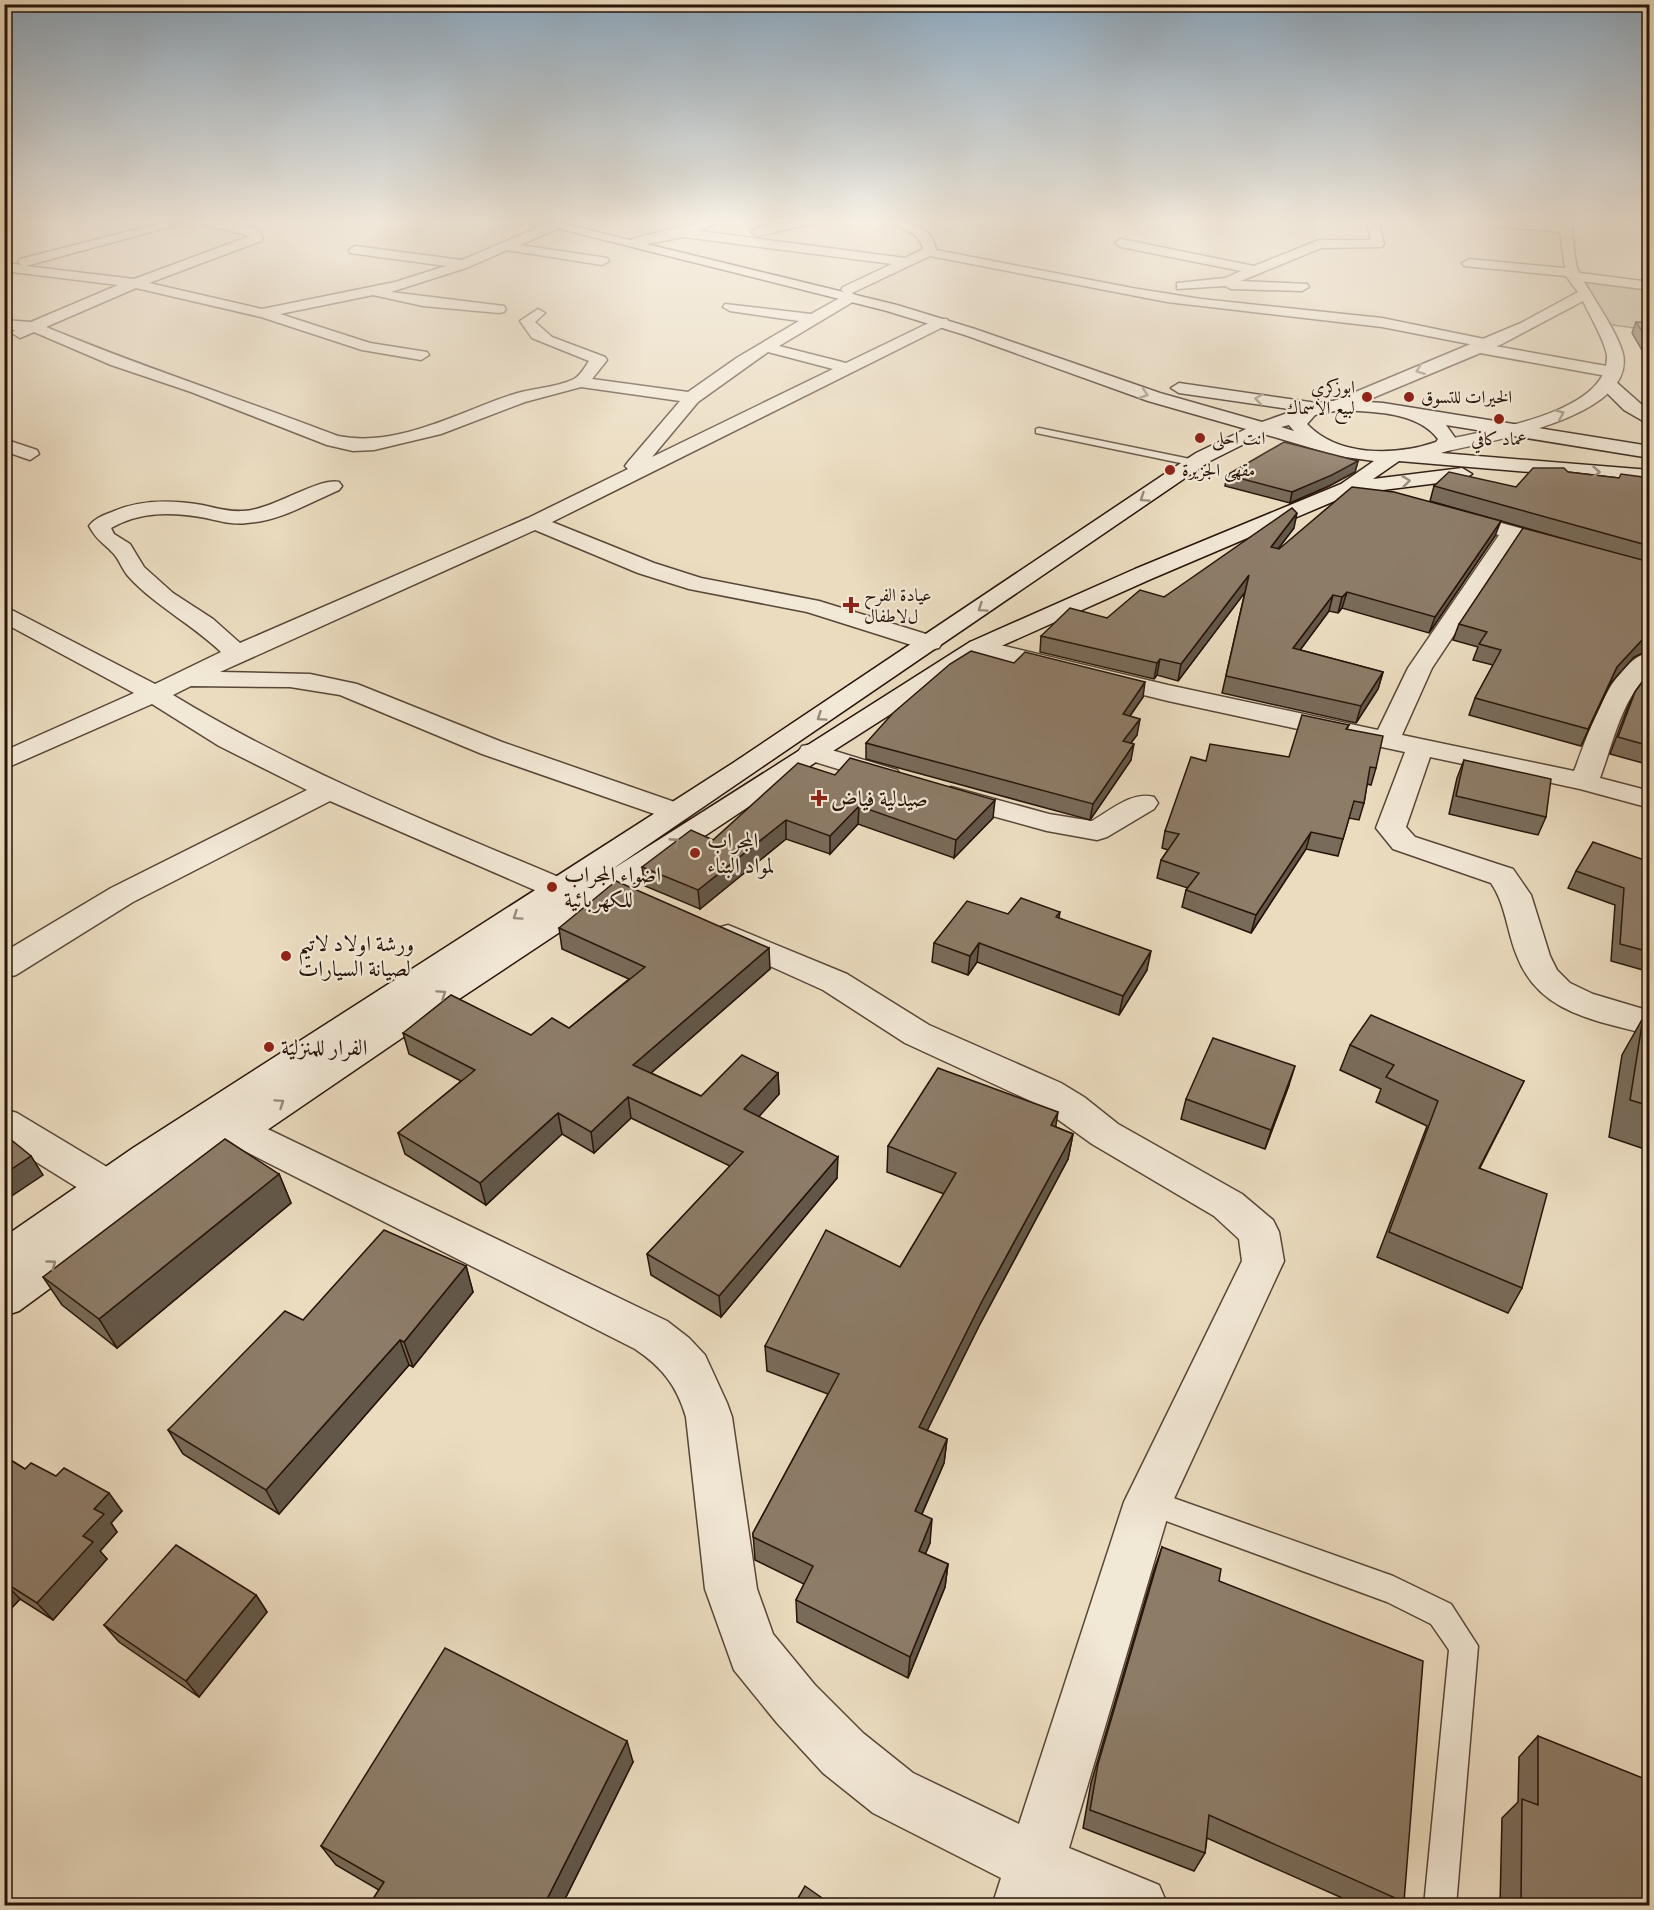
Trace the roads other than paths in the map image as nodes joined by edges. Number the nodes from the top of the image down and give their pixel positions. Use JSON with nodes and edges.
{"nodes":[{"id":1,"x":65,"y":312,"type":"edge"},
{"id":2,"x":262,"y":312,"type":"edge"},
{"id":3,"x":766,"y":312,"type":"edge"},
{"id":4,"x":824,"y":312,"type":"edge"},
{"id":5,"x":910,"y":312,"type":"edge"},
{"id":6,"x":926,"y":312,"type":"edge"},
{"id":7,"x":1290,"y":312,"type":"edge"},
{"id":8,"x":1558,"y":312,"type":"edge"},
{"id":9,"x":1595,"y":312,"type":"edge"},
{"id":10,"x":538,"y":313,"type":"dead end"},
{"id":11,"x":814,"y":319,"type":"junction"},
{"id":12,"x":942,"y":322,"type":"junction"},
{"id":13,"x":4,"y":324,"type":"edge"},
{"id":14,"x":34,"y":327,"type":"junction"},
{"id":15,"x":4,"y":339,"type":"edge"},
{"id":16,"x":1485,"y":346,"type":"junction"},
{"id":17,"x":765,"y":347,"type":"junction"},
{"id":18,"x":421,"y":355,"type":"dead end"},
{"id":19,"x":847,"y":368,"type":"junction"},
{"id":20,"x":1610,"y":378,"type":"junction"},
{"id":21,"x":581,"y":382,"type":"junction"},
{"id":22,"x":692,"y":398,"type":"junction"},
{"id":23,"x":1167,"y":402,"type":"junction"},
{"id":24,"x":1340,"y":405,"type":"junction"},
{"id":25,"x":1311,"y":411,"type":"junction"},
{"id":26,"x":1416,"y":416,"type":"junction"},
{"id":27,"x":1650,"y":420,"type":"edge"},
{"id":28,"x":1259,"y":429,"type":"junction"},
{"id":29,"x":1513,"y":429,"type":"junction"},
{"id":30,"x":1039,"y":430,"type":"dead end"},
{"id":31,"x":4,"y":444,"type":"edge"},
{"id":32,"x":1197,"y":445,"type":"junction"},
{"id":33,"x":1327,"y":446,"type":"junction"},
{"id":34,"x":1443,"y":446,"type":"junction"},
{"id":35,"x":1650,"y":452,"type":"edge"},
{"id":36,"x":30,"y":454,"type":"dead end"},
{"id":37,"x":1402,"y":456,"type":"junction"},
{"id":38,"x":1532,"y":468,"type":"junction"},
{"id":39,"x":1650,"y":476,"type":"edge"},
{"id":40,"x":625,"y":478,"type":"junction"},
{"id":41,"x":332,"y":486,"type":"dead end"},
{"id":42,"x":1341,"y":491,"type":"junction"},
{"id":43,"x":1400,"y":501,"type":"edge"},
{"id":44,"x":1431,"y":509,"type":"edge"},
{"id":45,"x":535,"y":522,"type":"junction"},
{"id":46,"x":1511,"y":533,"type":"junction"},
{"id":47,"x":1650,"y":571,"type":"edge"},
{"id":48,"x":4,"y":613,"type":"edge"},
{"id":49,"x":930,"y":643,"type":"junction"},
{"id":50,"x":980,"y":647,"type":"junction"},
{"id":51,"x":237,"y":652,"type":"junction"},
{"id":52,"x":1650,"y":659,"type":"edge"},
{"id":53,"x":187,"y":679,"type":"junction"},
{"id":54,"x":152,"y":693,"type":"junction"},
{"id":55,"x":1387,"y":739,"type":"junction"},
{"id":56,"x":1420,"y":747,"type":"junction"},
{"id":57,"x":812,"y":752,"type":"junction"},
{"id":58,"x":4,"y":760,"type":"edge"},
{"id":59,"x":1584,"y":782,"type":"junction"},
{"id":60,"x":329,"y":790,"type":"junction"},
{"id":61,"x":1650,"y":800,"type":"edge"},
{"id":62,"x":1144,"y":803,"type":"dead end"},
{"id":63,"x":676,"y":812,"type":"junction"},
{"id":64,"x":611,"y":884,"type":"junction"},
{"id":65,"x":557,"y":888,"type":"junction"},
{"id":66,"x":653,"y":902,"type":"edge"},
{"id":67,"x":694,"y":920,"type":"edge"},
{"id":68,"x":4,"y":967,"type":"edge"},
{"id":69,"x":1650,"y":1023,"type":"edge"},
{"id":70,"x":4,"y":1123,"type":"edge"},
{"id":71,"x":238,"y":1131,"type":"junction"},
{"id":72,"x":108,"y":1187,"type":"junction"},
{"id":73,"x":4,"y":1260,"type":"edge"},
{"id":74,"x":4,"y":1298,"type":"edge"},
{"id":75,"x":1148,"y":1502,"type":"junction"},
{"id":76,"x":1029,"y":1885,"type":"edge"},
{"id":77,"x":1138,"y":1905,"type":"edge"},
{"id":78,"x":1440,"y":1905,"type":"edge"}],
"edges":[{"from":1,"to":14,"type":"street"},
{"from":2,"to":18,"type":"street"},
{"from":3,"to":11,"type":"street"},
{"from":4,"to":11,"type":"street"},
{"from":5,"to":12,"type":"street"},
{"from":25,"to":6,"type":"street","one_way":true},
{"from":7,"to":16,"type":"street"},
{"from":8,"to":16,"type":"street"},
{"from":9,"to":20,"type":"street"},
{"from":10,"to":21,"type":"street"},
{"from":11,"to":17,"type":"street"},
{"from":12,"to":19,"type":"street"},
{"from":12,"to":23,"type":"street","one_way":true},
{"from":13,"to":14,"type":"street"},
{"from":14,"to":15,"type":"street"},
{"from":14,"to":21,"type":"street"},
{"from":16,"to":20,"type":"street"},
{"from":16,"to":24,"type":"street","one_way":true},
{"from":17,"to":19,"type":"street"},
{"from":17,"to":22,"type":"street"},
{"from":19,"to":40,"type":"street"},
{"from":20,"to":27,"type":"street"},
{"from":29,"to":20,"type":"street","one_way":true},
{"from":21,"to":22,"type":"street"},
{"from":22,"to":40,"type":"street"},
{"from":23,"to":28,"type":"street"},
{"from":23,"to":32,"type":"street"},
{"from":24,"to":25,"type":"street"},
{"from":24,"to":26,"type":"street"},
{"from":25,"to":28,"type":"street"},
{"from":25,"to":33,"type":"street"},
{"from":26,"to":29,"type":"street"},
{"from":26,"to":34,"type":"street"},
{"from":28,"to":32,"type":"street"},
{"from":28,"to":33,"type":"street"},
{"from":29,"to":34,"type":"street"},
{"from":29,"to":35,"type":"street"},
{"from":30,"to":32,"type":"lane"},
{"from":31,"to":36,"type":"street"},
{"from":32,"to":49,"type":"street","one_way":true},
{"from":33,"to":37,"type":"street"},
{"from":34,"to":37,"type":"street"},
{"from":37,"to":38,"type":"street"},
{"from":37,"to":42,"type":"street"},
{"from":38,"to":39,"type":"street","one_way":true},
{"from":42,"to":38,"type":"street","one_way":true},
{"from":40,"to":45,"type":"street"},
{"from":41,"to":51,"type":"street"},
{"from":42,"to":43,"type":"street"},
{"from":42,"to":50,"type":"street"},
{"from":44,"to":46,"type":"street"},
{"from":45,"to":49,"type":"street"},
{"from":45,"to":51,"type":"street"},
{"from":46,"to":47,"type":"street"},
{"from":46,"to":55,"type":"street"},
{"from":48,"to":54,"type":"street"},
{"from":49,"to":63,"type":"street","one_way":true},
{"from":50,"to":55,"type":"street"},
{"from":50,"to":57,"type":"street"},
{"from":51,"to":53,"type":"street"},
{"from":52,"to":59,"type":"street"},
{"from":53,"to":54,"type":"street"},
{"from":53,"to":63,"type":"street"},
{"from":54,"to":58,"type":"street"},
{"from":54,"to":60,"type":"street"},
{"from":55,"to":56,"type":"street"},
{"from":56,"to":59,"type":"street"},
{"from":56,"to":69,"type":"street"},
{"from":57,"to":62,"type":"street"},
{"from":64,"to":57,"type":"street","one_way":true},
{"from":59,"to":61,"type":"street"},
{"from":60,"to":65,"type":"street"},
{"from":60,"to":68,"type":"street"},
{"from":63,"to":65,"type":"street"},
{"from":64,"to":66,"type":"street"},
{"from":71,"to":64,"type":"street","one_way":true},
{"from":65,"to":72,"type":"street","one_way":true},
{"from":67,"to":75,"type":"street"},
{"from":70,"to":72,"type":"street"},
{"from":74,"to":71,"type":"street","one_way":true},
{"from":71,"to":76,"type":"street"},
{"from":72,"to":73,"type":"street"},
{"from":75,"to":76,"type":"street"},
{"from":75,"to":78,"type":"lane"},
{"from":76,"to":77,"type":"street"}]}
